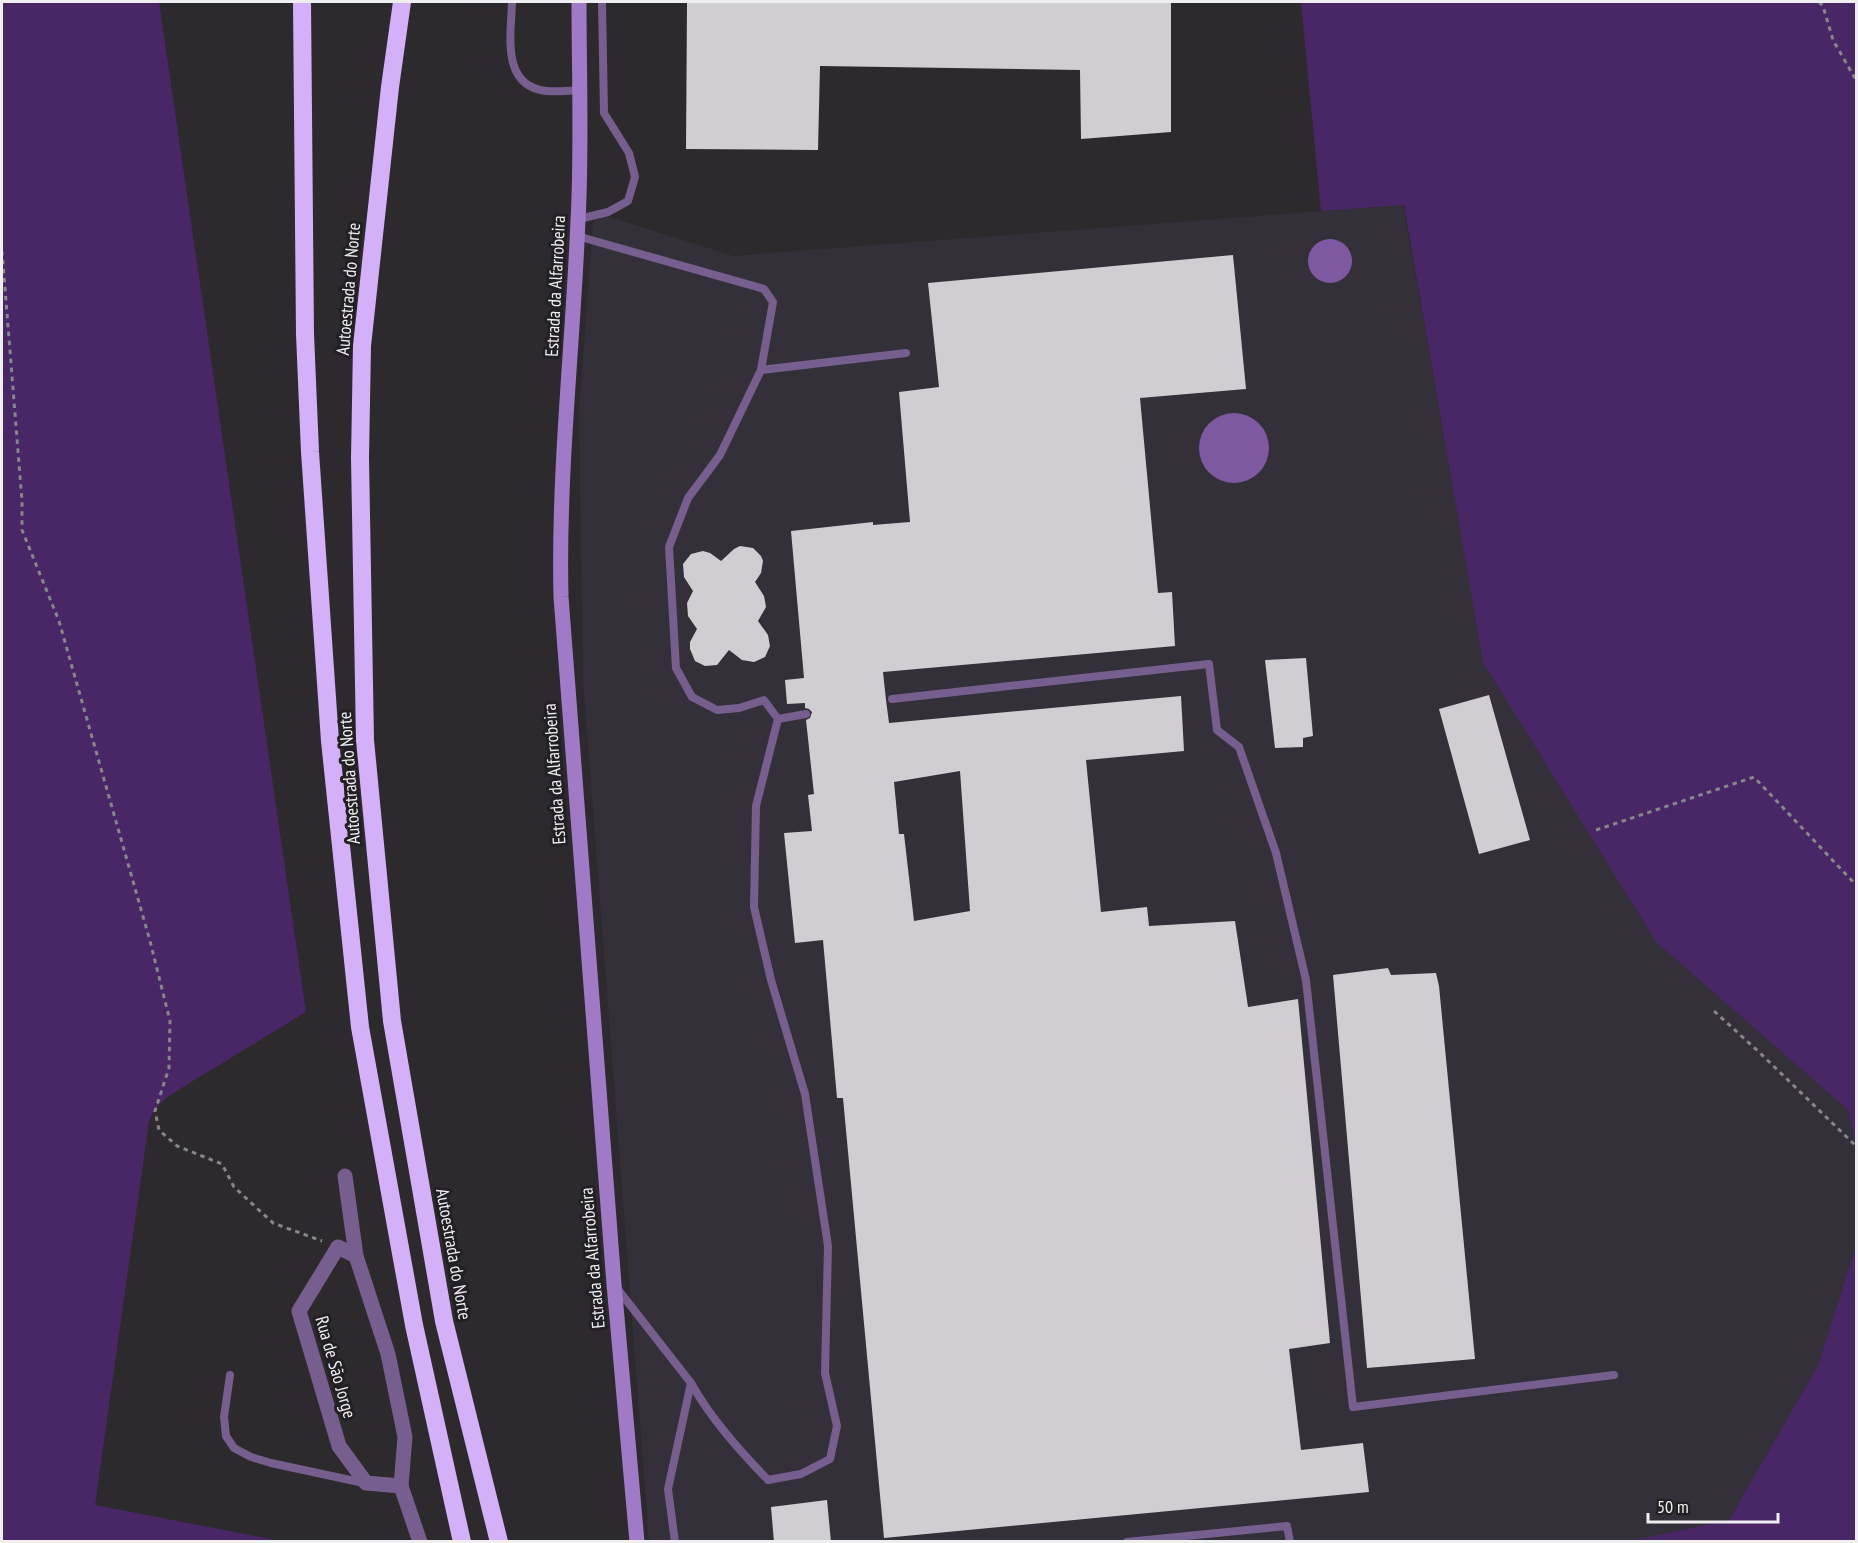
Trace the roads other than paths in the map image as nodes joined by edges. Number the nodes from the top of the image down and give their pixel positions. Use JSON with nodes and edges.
{"nodes":[{"id":1,"x":302,"y":2,"type":"edge"},
{"id":2,"x":402,"y":2,"type":"edge"},
{"id":3,"x":512,"y":2,"type":"edge"},
{"id":4,"x":579,"y":2,"type":"edge"},
{"id":5,"x":602,"y":2,"type":"edge"},
{"id":6,"x":580,"y":90,"type":"junction"},
{"id":7,"x":579,"y":219,"type":"junction"},
{"id":8,"x":577,"y":236,"type":"junction"},
{"id":9,"x":906,"y":353,"type":"dead end"},
{"id":10,"x":761,"y":370,"type":"junction"},
{"id":11,"x":892,"y":699,"type":"dead end"},
{"id":12,"x":806,"y":714,"type":"dead end"},
{"id":13,"x":778,"y":719,"type":"junction"},
{"id":14,"x":345,"y":1176,"type":"dead end"},
{"id":15,"x":356,"y":1256,"type":"junction"},
{"id":16,"x":614,"y":1284,"type":"junction"},
{"id":17,"x":230,"y":1375,"type":"dead end"},
{"id":18,"x":1614,"y":1375,"type":"dead end"},
{"id":19,"x":691,"y":1383,"type":"junction"},
{"id":20,"x":366,"y":1484,"type":"junction"},
{"id":21,"x":401,"y":1486,"type":"junction"},
{"id":22,"x":420,"y":1542,"type":"edge"},
{"id":23,"x":462,"y":1542,"type":"edge"},
{"id":24,"x":500,"y":1542,"type":"edge"},
{"id":25,"x":637,"y":1542,"type":"edge"},
{"id":26,"x":675,"y":1542,"type":"edge"},
{"id":27,"x":1127,"y":1542,"type":"edge"},
{"id":28,"x":1290,"y":1542,"type":"edge"}],
"edges":[{"from":1,"to":23,"type":"highway","name":"Autoestrada do Norte"},
{"from":2,"to":24,"type":"highway","name":"Autoestrada do Norte"},
{"from":3,"to":6,"type":"lane"},
{"from":4,"to":6,"type":"main road","name":"Estrada da Alfarrobeira"},
{"from":5,"to":7,"type":"lane"},
{"from":6,"to":7,"type":"main road","name":"Estrada da Alfarrobeira"},
{"from":7,"to":8,"type":"main road","name":"Estrada da Alfarrobeira"},
{"from":8,"to":10,"type":"lane"},
{"from":8,"to":16,"type":"main road","name":"Estrada da Alfarrobeira"},
{"from":9,"to":10,"type":"lane"},
{"from":10,"to":13,"type":"lane"},
{"from":11,"to":18,"type":"lane"},
{"from":12,"to":13,"type":"lane"},
{"from":13,"to":19,"type":"lane"},
{"from":14,"to":15,"type":"street"},
{"from":15,"to":20,"type":"street","name":"Rua de São Jorge"},
{"from":15,"to":21,"type":"street"},
{"from":16,"to":19,"type":"lane"},
{"from":16,"to":25,"type":"main road","name":"Estrada da Alfarrobeira"},
{"from":17,"to":20,"type":"lane"},
{"from":19,"to":26,"type":"lane"},
{"from":20,"to":21,"type":"street"},
{"from":21,"to":22,"type":"street"},
{"from":27,"to":28,"type":"lane"}]}
